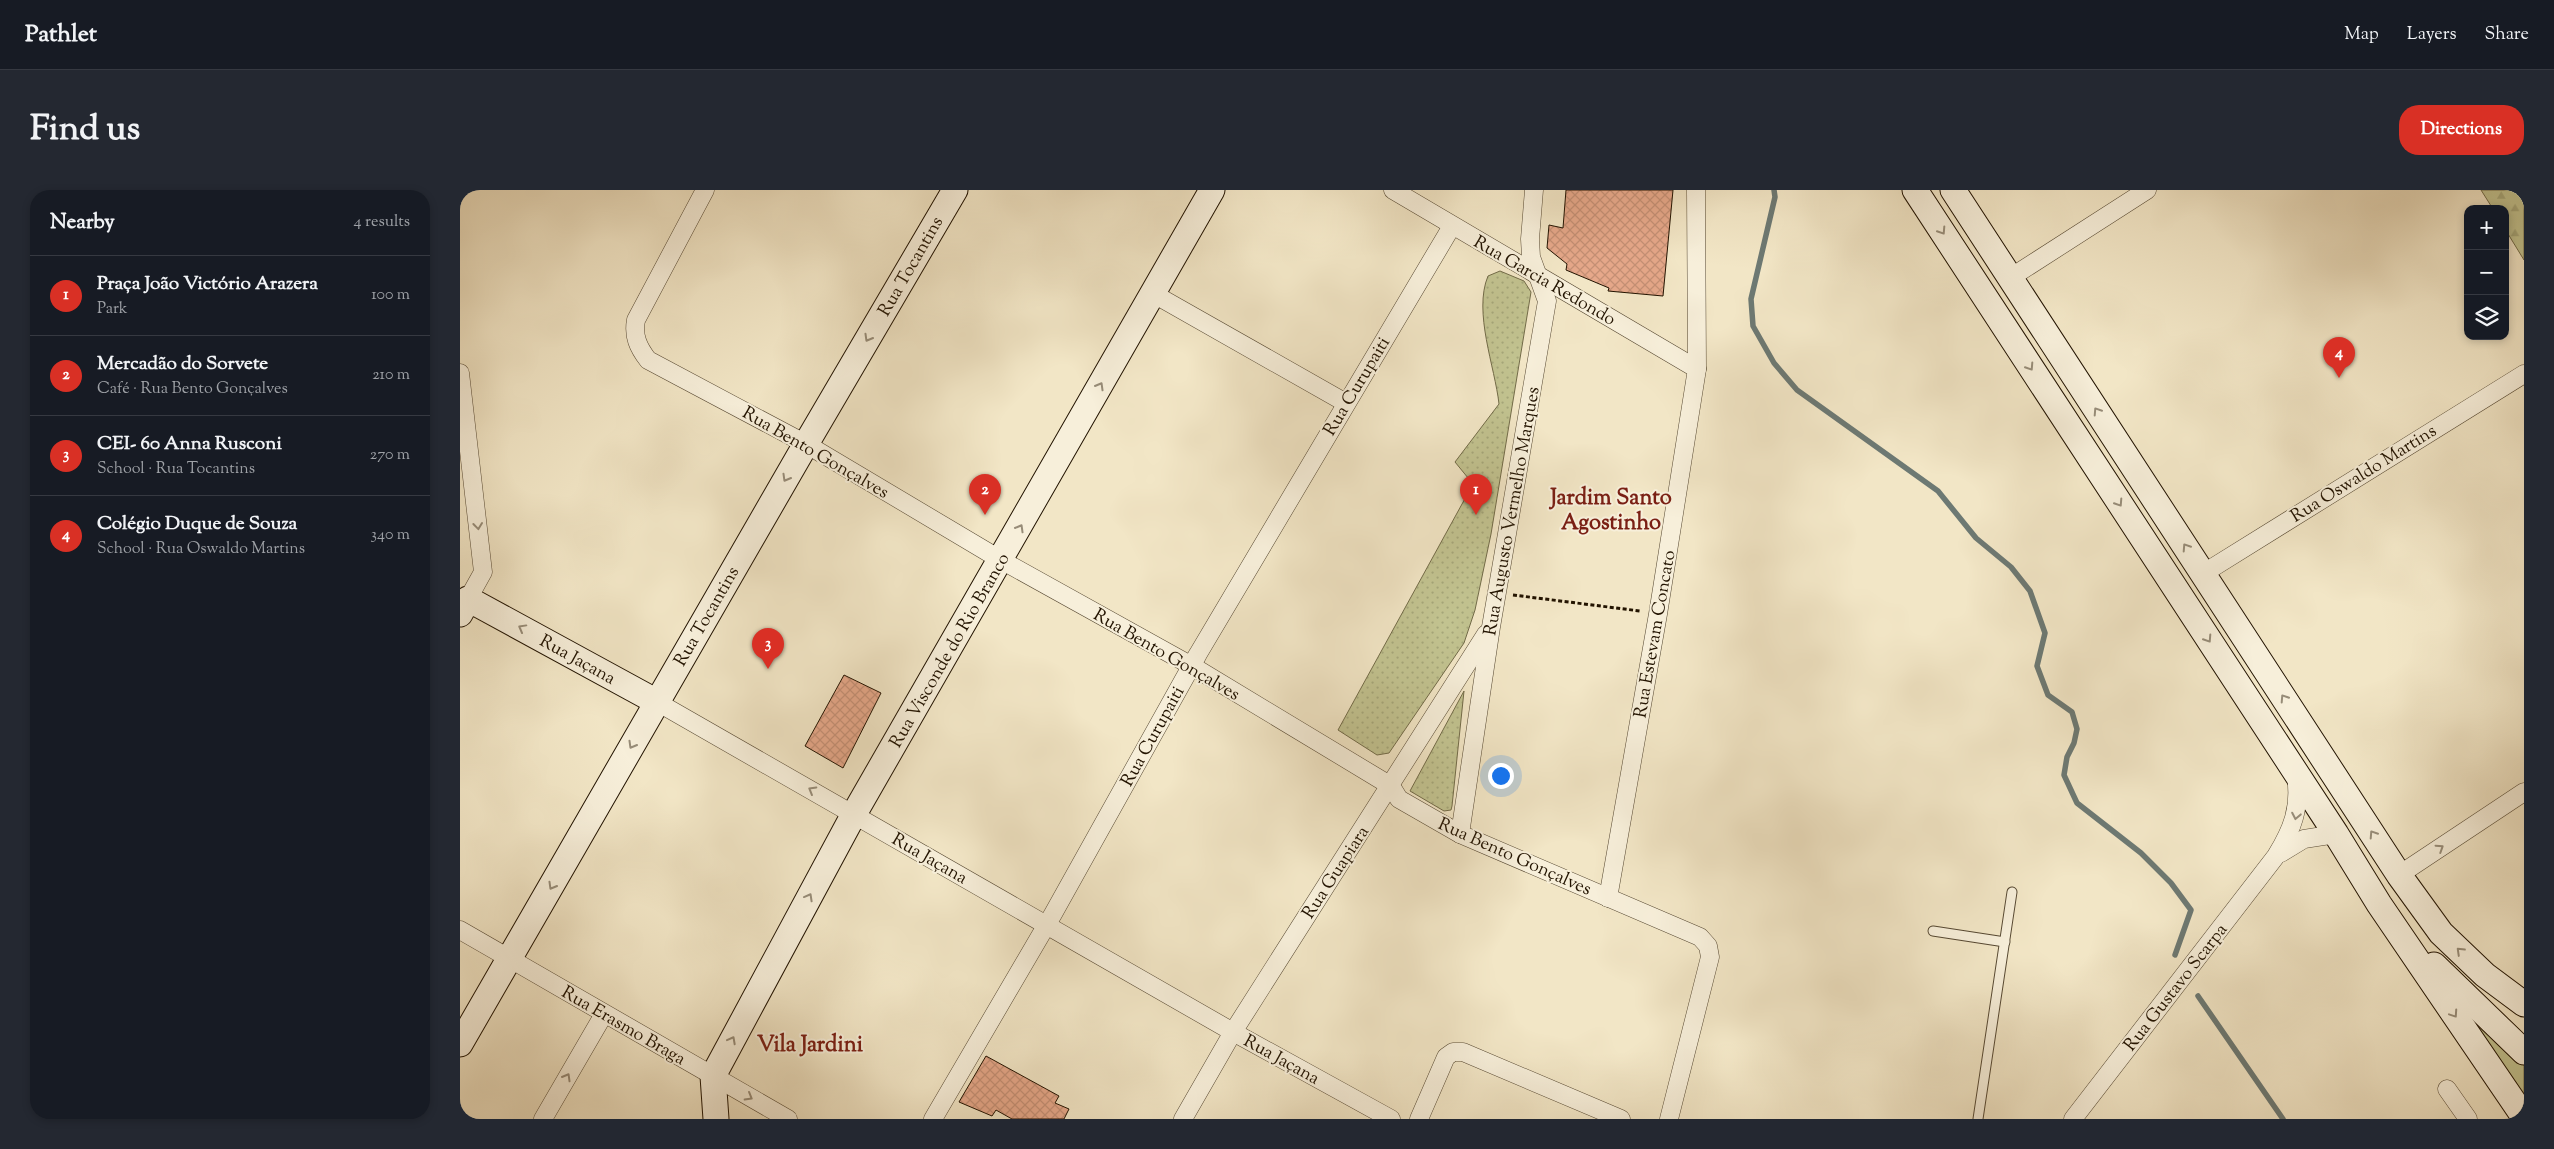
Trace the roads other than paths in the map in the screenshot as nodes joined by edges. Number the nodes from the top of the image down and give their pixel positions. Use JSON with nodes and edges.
{"nodes":[{"id":1,"x":705,"y":190,"type":"edge"},
{"id":2,"x":955,"y":190,"type":"edge"},
{"id":3,"x":1212,"y":190,"type":"edge"},
{"id":4,"x":1393,"y":190,"type":"edge"},
{"id":5,"x":1534,"y":190,"type":"edge"},
{"id":6,"x":1696,"y":190,"type":"edge"},
{"id":7,"x":1916,"y":190,"type":"edge"},
{"id":8,"x":1952,"y":190,"type":"edge"},
{"id":9,"x":2147,"y":190,"type":"edge"},
{"id":10,"x":1452,"y":226,"type":"junction"},
{"id":11,"x":1539,"y":276,"type":"junction"},
{"id":12,"x":2010,"y":278,"type":"junction"},
{"id":13,"x":1152,"y":293,"type":"junction"},
{"id":14,"x":1697,"y":368,"type":"junction"},
{"id":15,"x":460,"y":373,"type":"edge"},
{"id":16,"x":2524,"y":374,"type":"edge"},
{"id":17,"x":1346,"y":403,"type":"junction"},
{"id":18,"x":806,"y":444,"type":"junction"},
{"id":19,"x":1001,"y":560,"type":"junction"},
{"id":20,"x":2204,"y":574,"type":"junction"},
{"id":21,"x":464,"y":606,"type":"edge"},
{"id":22,"x":1491,"y":627,"type":"junction"},
{"id":23,"x":1192,"y":666,"type":"junction"},
{"id":24,"x":657,"y":702,"type":"junction"},
{"id":25,"x":2295,"y":771,"type":"junction"},
{"id":26,"x":1391,"y":786,"type":"junction"},
{"id":27,"x":2524,"y":792,"type":"edge"},
{"id":28,"x":854,"y":814,"type":"junction"},
{"id":29,"x":1460,"y":834,"type":"junction"},
{"id":30,"x":2336,"y":834,"type":"junction"},
{"id":31,"x":2276,"y":856,"type":"junction"},
{"id":32,"x":2350,"y":856,"type":"junction"},
{"id":33,"x":2399,"y":875,"type":"junction"},
{"id":34,"x":2012,"y":892,"type":"dead end"},
{"id":35,"x":1608,"y":898,"type":"junction"},
{"id":36,"x":1047,"y":924,"type":"junction"},
{"id":37,"x":460,"y":930,"type":"edge"},
{"id":38,"x":1933,"y":931,"type":"dead end"},
{"id":39,"x":2005,"y":942,"type":"junction"},
{"id":40,"x":510,"y":959,"type":"junction"},
{"id":41,"x":2524,"y":1004,"type":"edge"},
{"id":42,"x":604,"y":1014,"type":"junction"},
{"id":43,"x":1233,"y":1032,"type":"junction"},
{"id":44,"x":460,"y":1044,"type":"edge"},
{"id":45,"x":2524,"y":1052,"type":"edge"},
{"id":46,"x":713,"y":1076,"type":"junction"},
{"id":47,"x":2447,"y":1089,"type":"dead end"},
{"id":48,"x":2524,"y":1117,"type":"edge"},
{"id":49,"x":543,"y":1119,"type":"edge"},
{"id":50,"x":716,"y":1119,"type":"edge"},
{"id":51,"x":788,"y":1119,"type":"edge"},
{"id":52,"x":933,"y":1119,"type":"edge"},
{"id":53,"x":1183,"y":1119,"type":"edge"},
{"id":54,"x":1391,"y":1119,"type":"edge"},
{"id":55,"x":1419,"y":1119,"type":"edge"},
{"id":56,"x":1621,"y":1119,"type":"edge"},
{"id":57,"x":1668,"y":1119,"type":"edge"},
{"id":58,"x":1978,"y":1119,"type":"edge"},
{"id":59,"x":2073,"y":1119,"type":"edge"},
{"id":60,"x":2468,"y":1119,"type":"edge"}],
"edges":[{"from":1,"to":18,"type":"street","name":"Rua Bento Gonçalves"},
{"from":2,"to":18,"type":"main road","name":"Rua Tocantins","one_way":true},
{"from":3,"to":13,"type":"main road","name":"Rua Visconde do Rio Branco"},
{"from":4,"to":10,"type":"street","name":"Rua Garcia Redondo"},
{"from":5,"to":11,"type":"street","name":"Rua Augusto Vermelho Marques"},
{"from":6,"to":14,"type":"street","name":"Rua Estevam Concato"},
{"from":7,"to":25,"type":"main road","one_way":true},
{"from":8,"to":12,"type":"main road"},
{"from":9,"to":12,"type":"street"},
{"from":10,"to":11,"type":"street","name":"Rua Garcia Redondo"},
{"from":10,"to":17,"type":"street","name":"Rua Curupaiti"},
{"from":11,"to":14,"type":"street","name":"Rua Garcia Redondo"},
{"from":11,"to":22,"type":"street","name":"Rua Augusto Vermelho Marques"},
{"from":20,"to":12,"type":"main road","one_way":true},
{"from":13,"to":17,"type":"street"},
{"from":19,"to":13,"type":"main road","name":"Rua Visconde do Rio Branco","one_way":true},
{"from":14,"to":35,"type":"street","name":"Rua Estevam Concato"},
{"from":15,"to":21,"type":"street","one_way":true},
{"from":16,"to":20,"type":"street","name":"Rua Oswaldo Martins"},
{"from":17,"to":23,"type":"street","name":"Rua Curupaiti"},
{"from":18,"to":19,"type":"street","name":"Rua Bento Gonçalves"},
{"from":18,"to":24,"type":"main road","name":"Rua Tocantins","one_way":true},
{"from":19,"to":23,"type":"street","name":"Rua Bento Gonçalves"},
{"from":19,"to":28,"type":"main road","name":"Rua Visconde do Rio Branco"},
{"from":33,"to":20,"type":"main road","one_way":true},
{"from":24,"to":21,"type":"main road","name":"Rua Jaçana","one_way":true},
{"from":22,"to":26,"type":"street","name":"Rua Guapiara"},
{"from":22,"to":29,"type":"street","name":"Rua Augusto Vermelho Marques"},
{"from":23,"to":26,"type":"street","name":"Rua Bento Gonçalves"},
{"from":23,"to":36,"type":"street","name":"Rua Curupaiti"},
{"from":28,"to":24,"type":"street","name":"Rua Jaçana","one_way":true},
{"from":24,"to":40,"type":"main road","name":"Rua Tocantins","one_way":true},
{"from":25,"to":30,"type":"main road"},
{"from":25,"to":31,"type":"street","name":"Rua Gustavo Scarpa","one_way":true},
{"from":26,"to":29,"type":"street","name":"Rua Bento Gonçalves"},
{"from":26,"to":43,"type":"street","name":"Rua Guapiara"},
{"from":33,"to":27,"type":"street","one_way":true},
{"from":28,"to":36,"type":"street","name":"Rua Jaçana"},
{"from":46,"to":28,"type":"main road","name":"Rua Visconde do Rio Branco","one_way":true},
{"from":29,"to":35,"type":"street","name":"Rua Bento Gonçalves"},
{"from":30,"to":31,"type":"street","name":"Rua Gustavo Scarpa"},
{"from":30,"to":32,"type":"main road"},
{"from":31,"to":59,"type":"street","name":"Rua Gustavo Scarpa"},
{"from":32,"to":45,"type":"main road"},
{"from":32,"to":48,"type":"main road","one_way":true},
{"from":41,"to":33,"type":"main road","one_way":true},
{"from":34,"to":39,"type":"lane"},
{"from":35,"to":57,"type":"street","name":"Rua Bento Gonçalves"},
{"from":36,"to":43,"type":"street","name":"Rua Jaçana"},
{"from":36,"to":52,"type":"street","name":"Rua Curupaiti"},
{"from":37,"to":40,"type":"street","name":"Rua Erasmo Braga"},
{"from":38,"to":39,"type":"lane"},
{"from":39,"to":58,"type":"lane"},
{"from":40,"to":42,"type":"street","name":"Rua Erasmo Braga"},
{"from":40,"to":44,"type":"main road","name":"Rua Tocantins"},
{"from":42,"to":46,"type":"street","name":"Rua Erasmo Braga"},
{"from":49,"to":42,"type":"street","one_way":true},
{"from":43,"to":53,"type":"street","name":"Rua Guapiara"},
{"from":43,"to":54,"type":"street","name":"Rua Jaçana"},
{"from":46,"to":50,"type":"main road"},
{"from":46,"to":51,"type":"street","name":"Rua Erasmo Braga","one_way":true},
{"from":47,"to":60,"type":"street"},
{"from":55,"to":56,"type":"street"}]}
